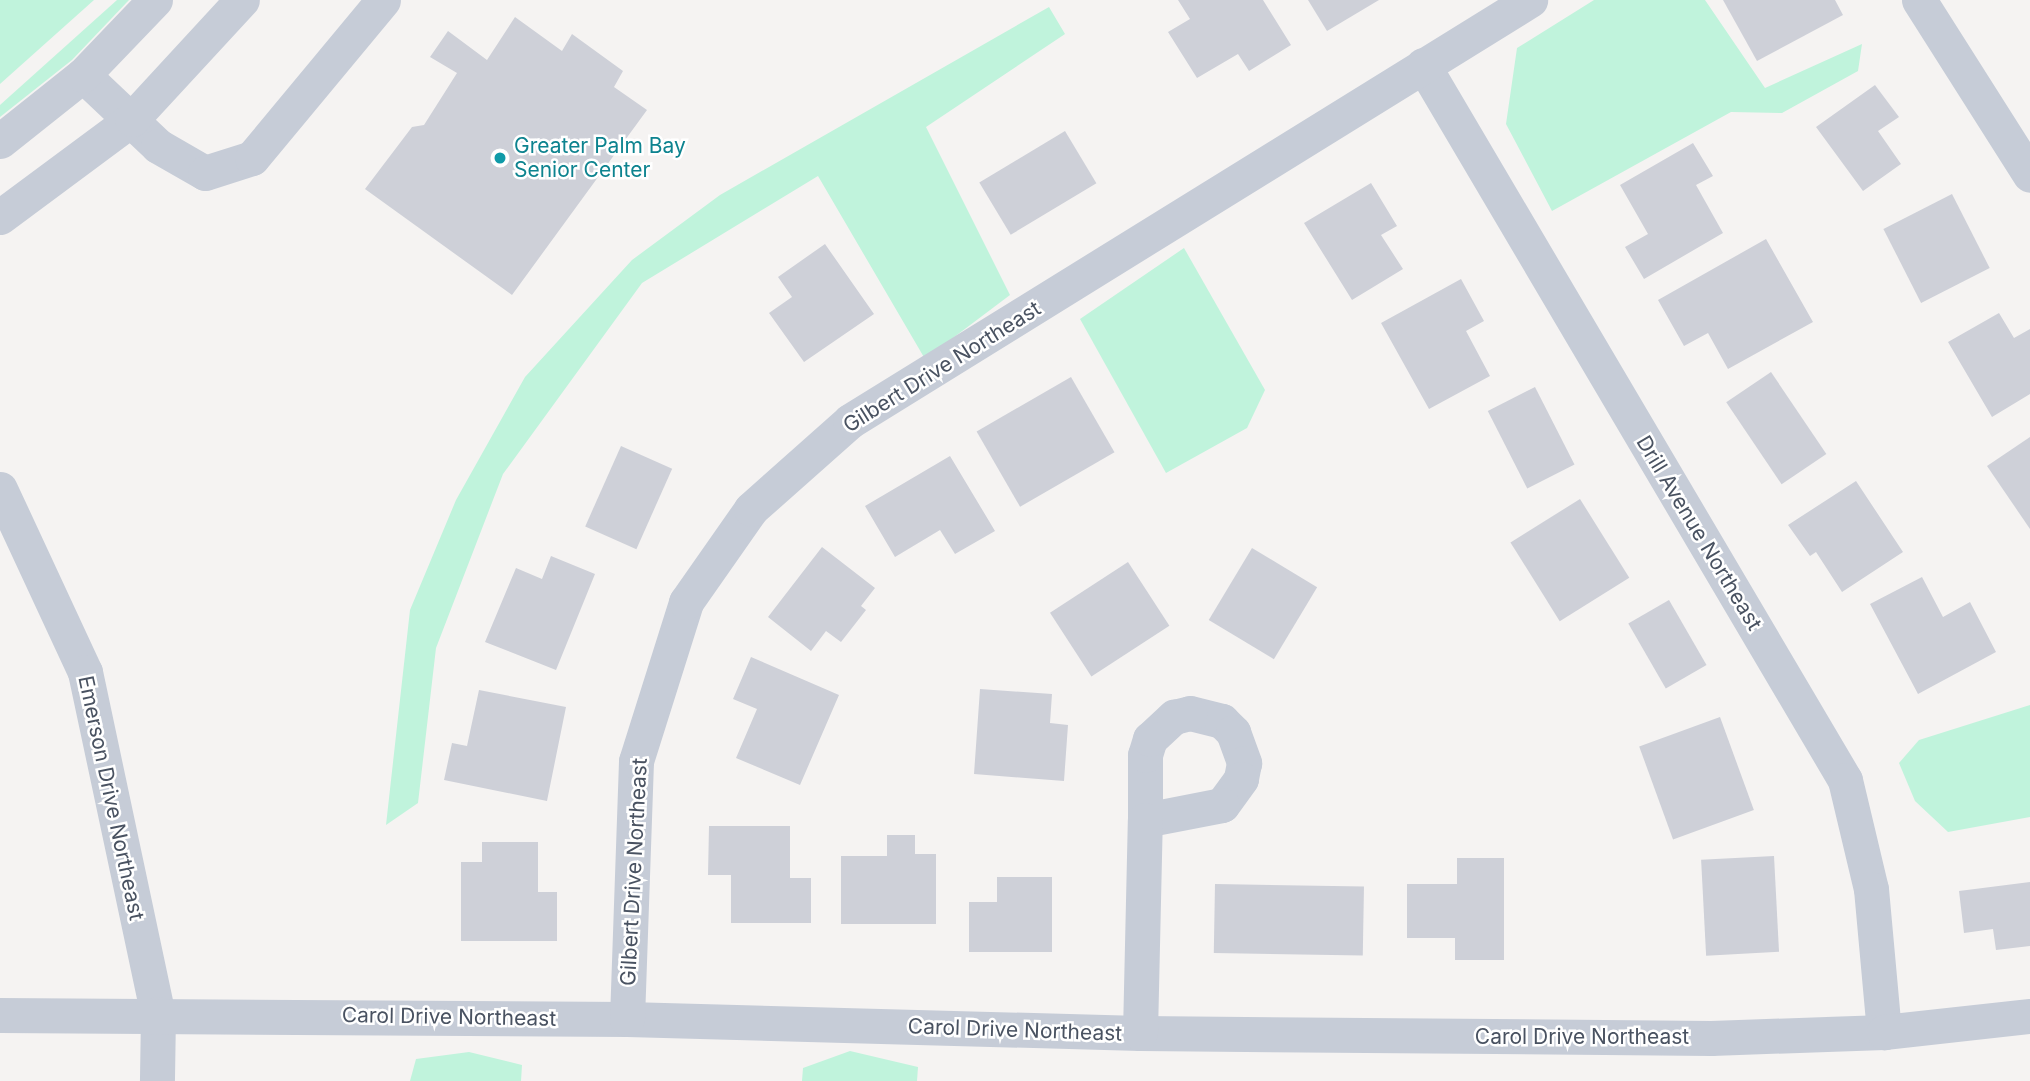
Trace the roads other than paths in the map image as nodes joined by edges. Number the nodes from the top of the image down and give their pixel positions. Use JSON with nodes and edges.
{"nodes":[{"id":1,"x":155,"y":0,"type":"edge"},
{"id":2,"x":242,"y":0,"type":"edge"},
{"id":3,"x":383,"y":0,"type":"edge"},
{"id":4,"x":1530,"y":0,"type":"edge"},
{"id":5,"x":1919,"y":0,"type":"edge"},
{"id":6,"x":1423,"y":65,"type":"junction"},
{"id":7,"x":83,"y":75,"type":"junction"},
{"id":8,"x":132,"y":119,"type":"junction"},
{"id":9,"x":0,"y":141,"type":"edge"},
{"id":10,"x":2030,"y":175,"type":"edge"},
{"id":11,"x":0,"y":217,"type":"edge"},
{"id":12,"x":0,"y":489,"type":"edge"},
{"id":13,"x":1145,"y":820,"type":"dead end"},
{"id":14,"x":158,"y":1014,"type":"junction"},
{"id":15,"x":0,"y":1015,"type":"edge"},
{"id":16,"x":2030,"y":1016,"type":"edge"},
{"id":17,"x":626,"y":1019,"type":"junction"},
{"id":18,"x":1884,"y":1032,"type":"junction"},
{"id":19,"x":1140,"y":1033,"type":"junction"},
{"id":20,"x":157,"y":1081,"type":"edge"}],
"edges":[{"from":1,"to":7,"type":"street"},
{"from":2,"to":8,"type":"street"},
{"from":3,"to":8,"type":"street"},
{"from":4,"to":6,"type":"street","name":"Gilbert Drive Northeast"},
{"from":5,"to":10,"type":"street"},
{"from":6,"to":17,"type":"street","name":"Gilbert Drive Northeast"},
{"from":6,"to":18,"type":"street","name":"Drill Avenue Northeast"},
{"from":7,"to":8,"type":"street"},
{"from":7,"to":9,"type":"street"},
{"from":8,"to":11,"type":"street"},
{"from":12,"to":14,"type":"street","name":"Emerson Drive Northeast"},
{"from":13,"to":19,"type":"street"},
{"from":14,"to":15,"type":"street","name":"Carol Drive Northeast"},
{"from":14,"to":17,"type":"street","name":"Carol Drive Northeast"},
{"from":14,"to":20,"type":"street","name":"Emerson Drive Northeast"},
{"from":16,"to":18,"type":"street","name":"Carol Drive Northeast"},
{"from":17,"to":19,"type":"street","name":"Carol Drive Northeast"},
{"from":18,"to":19,"type":"street","name":"Carol Drive Northeast"}]}
